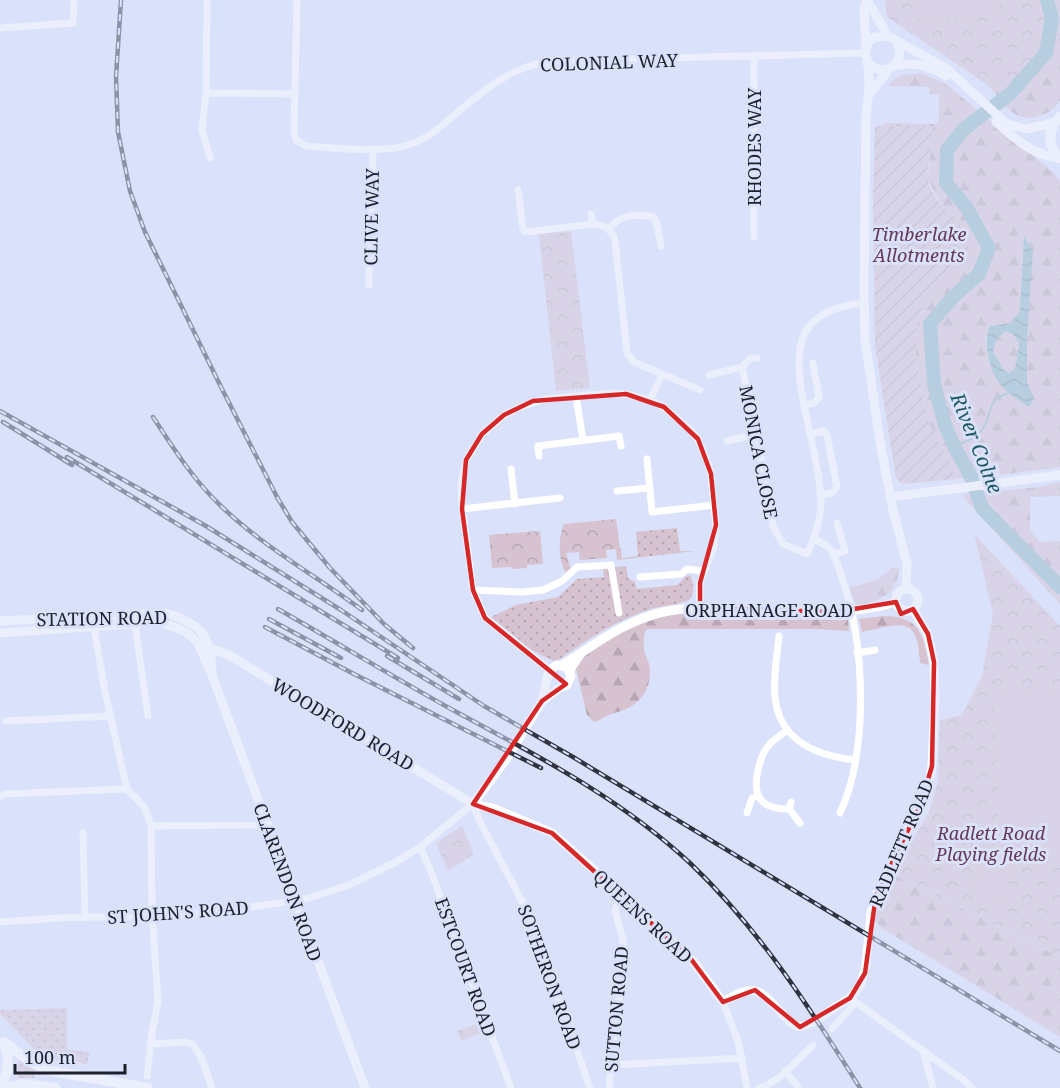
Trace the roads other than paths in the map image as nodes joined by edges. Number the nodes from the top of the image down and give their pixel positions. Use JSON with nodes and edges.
{"nodes":[{"id":1,"x":74,"y":0,"type":"edge"},
{"id":2,"x":207,"y":0,"type":"edge"},
{"id":3,"x":297,"y":0,"type":"edge"},
{"id":4,"x":867,"y":0,"type":"edge"},
{"id":5,"x":0,"y":28,"type":"edge"},
{"id":6,"x":891,"y":38,"type":"junction"},
{"id":7,"x":866,"y":54,"type":"junction"},
{"id":8,"x":754,"y":57,"type":"junction"},
{"id":9,"x":892,"y":67,"type":"junction"},
{"id":10,"x":206,"y":93,"type":"junction"},
{"id":11,"x":295,"y":94,"type":"junction"},
{"id":12,"x":972,"y":94,"type":"junction"},
{"id":13,"x":869,"y":95,"type":"junction"},
{"id":14,"x":1058,"y":119,"type":"edge"},
{"id":15,"x":1000,"y":122,"type":"junction"},
{"id":16,"x":373,"y":149,"type":"junction"},
{"id":17,"x":210,"y":158,"type":"dead end"},
{"id":18,"x":1060,"y":158,"type":"edge"},
{"id":19,"x":519,"y":190,"type":"dead end"},
{"id":20,"x":591,"y":214,"type":"dead end"},
{"id":21,"x":593,"y":224,"type":"junction"},
{"id":22,"x":609,"y":229,"type":"junction"},
{"id":23,"x":754,"y":237,"type":"dead end"},
{"id":24,"x":661,"y":246,"type":"dead end"},
{"id":25,"x":369,"y":285,"type":"dead end"},
{"id":26,"x":864,"y":303,"type":"junction"},
{"id":27,"x":757,"y":358,"type":"dead end"},
{"id":28,"x":813,"y":363,"type":"dead end"},
{"id":29,"x":742,"y":367,"type":"junction"},
{"id":30,"x":662,"y":374,"type":"junction"},
{"id":31,"x":709,"y":375,"type":"dead end"},
{"id":32,"x":700,"y":390,"type":"dead end"},
{"id":33,"x":576,"y":396,"type":"junction"},
{"id":34,"x":650,"y":400,"type":"junction"},
{"id":35,"x":804,"y":405,"type":"junction"},
{"id":36,"x":757,"y":434,"type":"junction"},
{"id":37,"x":810,"y":434,"type":"junction"},
{"id":38,"x":583,"y":440,"type":"junction"},
{"id":39,"x":727,"y":441,"type":"dead end"},
{"id":40,"x":621,"y":446,"type":"dead end"},
{"id":41,"x":539,"y":456,"type":"dead end"},
{"id":42,"x":458,"y":458,"type":"dead end"},
{"id":43,"x":647,"y":459,"type":"dead end"},
{"id":44,"x":466,"y":460,"type":"junction"},
{"id":45,"x":511,"y":469,"type":"dead end"},
{"id":46,"x":1060,"y":475,"type":"edge"},
{"id":47,"x":650,"y":488,"type":"junction"},
{"id":48,"x":617,"y":491,"type":"dead end"},
{"id":49,"x":820,"y":495,"type":"junction"},
{"id":50,"x":890,"y":497,"type":"junction"},
{"id":51,"x":560,"y":498,"type":"dead end"},
{"id":52,"x":515,"y":504,"type":"junction"},
{"id":53,"x":714,"y":505,"type":"junction"},
{"id":54,"x":462,"y":509,"type":"junction"},
{"id":55,"x":837,"y":523,"type":"dead end"},
{"id":56,"x":814,"y":539,"type":"junction"},
{"id":57,"x":834,"y":554,"type":"junction"},
{"id":58,"x":703,"y":571,"type":"junction"},
{"id":59,"x":640,"y":577,"type":"dead end"},
{"id":60,"x":906,"y":589,"type":"junction"},
{"id":61,"x":473,"y":591,"type":"junction"},
{"id":62,"x":896,"y":602,"type":"junction"},
{"id":63,"x":700,"y":608,"type":"junction"},
{"id":64,"x":913,"y":609,"type":"junction"},
{"id":65,"x":619,"y":613,"type":"dead end"},
{"id":66,"x":0,"y":621,"type":"edge"},
{"id":67,"x":135,"y":624,"type":"junction"},
{"id":68,"x":94,"y":627,"type":"junction"},
{"id":69,"x":0,"y":633,"type":"edge"},
{"id":70,"x":779,"y":636,"type":"dead end"},
{"id":71,"x":198,"y":643,"type":"junction"},
{"id":72,"x":210,"y":650,"type":"junction"},
{"id":73,"x":875,"y":650,"type":"dead end"},
{"id":74,"x":857,"y":653,"type":"junction"},
{"id":75,"x":229,"y":655,"type":"junction"},
{"id":76,"x":212,"y":662,"type":"junction"},
{"id":77,"x":566,"y":668,"type":"junction"},
{"id":78,"x":549,"y":670,"type":"junction"},
{"id":79,"x":212,"y":675,"type":"junction"},
{"id":80,"x":547,"y":681,"type":"junction"},
{"id":81,"x":558,"y":689,"type":"junction"},
{"id":82,"x":542,"y":701,"type":"junction"},
{"id":83,"x":111,"y":716,"type":"junction"},
{"id":84,"x":148,"y":716,"type":"dead end"},
{"id":85,"x":6,"y":721,"type":"dead end"},
{"id":86,"x":788,"y":730,"type":"junction"},
{"id":87,"x":856,"y":760,"type":"junction"},
{"id":88,"x":128,"y":789,"type":"junction"},
{"id":89,"x":2,"y":794,"type":"edge"},
{"id":90,"x":758,"y":796,"type":"junction"},
{"id":91,"x":473,"y":804,"type":"junction"},
{"id":92,"x":747,"y":813,"type":"dead end"},
{"id":93,"x":840,"y":813,"type":"dead end"},
{"id":94,"x":267,"y":821,"type":"junction"},
{"id":95,"x":800,"y":823,"type":"dead end"},
{"id":96,"x":150,"y":826,"type":"junction"},
{"id":97,"x":83,"y":833,"type":"dead end"},
{"id":98,"x":420,"y":848,"type":"junction"},
{"id":99,"x":622,"y":896,"type":"junction"},
{"id":100,"x":296,"y":899,"type":"junction"},
{"id":101,"x":152,"y":916,"type":"junction"},
{"id":102,"x":85,"y":918,"type":"junction"},
{"id":103,"x":0,"y":922,"type":"edge"},
{"id":104,"x":852,"y":1000,"type":"junction"},
{"id":105,"x":723,"y":1002,"type":"junction"},
{"id":106,"x":831,"y":1029,"type":"dead end"},
{"id":107,"x":2,"y":1040,"type":"edge"},
{"id":108,"x":150,"y":1044,"type":"junction"},
{"id":109,"x":813,"y":1045,"type":"dead end"},
{"id":110,"x":923,"y":1050,"type":"junction"},
{"id":111,"x":743,"y":1058,"type":"junction"},
{"id":112,"x":612,"y":1065,"type":"junction"},
{"id":113,"x":786,"y":1071,"type":"junction"},
{"id":114,"x":148,"y":1082,"type":"edge"},
{"id":115,"x":0,"y":1088,"type":"edge"},
{"id":116,"x":5,"y":1088,"type":"edge"},
{"id":117,"x":56,"y":1088,"type":"edge"},
{"id":118,"x":212,"y":1088,"type":"edge"},
{"id":119,"x":365,"y":1088,"type":"edge"},
{"id":120,"x":511,"y":1088,"type":"edge"},
{"id":121,"x":590,"y":1088,"type":"edge"},
{"id":122,"x":609,"y":1088,"type":"edge"},
{"id":123,"x":747,"y":1088,"type":"edge"},
{"id":124,"x":759,"y":1088,"type":"edge"},
{"id":125,"x":799,"y":1088,"type":"edge"},
{"id":126,"x":933,"y":1088,"type":"edge"},
{"id":127,"x":972,"y":1088,"type":"edge"}],
"edges":[{"from":1,"to":5,"type":"street"},
{"from":2,"to":10,"type":"street"},
{"from":3,"to":11,"type":"street"},
{"from":4,"to":6,"type":"street"},
{"from":4,"to":7,"type":"street"},
{"from":6,"to":7,"type":"street"},
{"from":6,"to":9,"type":"street"},
{"from":6,"to":12,"type":"street"},
{"from":7,"to":8,"type":"street","name":"COLONIAL WAY"},
{"from":7,"to":9,"type":"street"},
{"from":7,"to":13,"type":"street"},
{"from":8,"to":16,"type":"street","name":"COLONIAL WAY"},
{"from":8,"to":23,"type":"street","name":"RHODES WAY"},
{"from":9,"to":12,"type":"street"},
{"from":9,"to":13,"type":"street"},
{"from":10,"to":11,"type":"street"},
{"from":10,"to":17,"type":"street"},
{"from":11,"to":16,"type":"street","name":"COLONIAL WAY"},
{"from":12,"to":15,"type":"street"},
{"from":13,"to":26,"type":"street"},
{"from":14,"to":15,"type":"street"},
{"from":14,"to":18,"type":"main road"},
{"from":15,"to":18,"type":"street"},
{"from":16,"to":25,"type":"street","name":"CLIVE WAY"},
{"from":19,"to":21,"type":"street"},
{"from":20,"to":21,"type":"street"},
{"from":21,"to":22,"type":"street"},
{"from":22,"to":24,"type":"street"},
{"from":22,"to":30,"type":"street"},
{"from":26,"to":35,"type":"street"},
{"from":26,"to":50,"type":"street"},
{"from":27,"to":29,"type":"street","name":"MONICA CLOSE"},
{"from":28,"to":35,"type":"street"},
{"from":29,"to":31,"type":"street","name":"MONICA CLOSE"},
{"from":29,"to":36,"type":"street","name":"MONICA CLOSE"},
{"from":30,"to":32,"type":"street"},
{"from":30,"to":34,"type":"street"},
{"from":33,"to":34,"type":"street"},
{"from":33,"to":38,"type":"street"},
{"from":33,"to":44,"type":"street"},
{"from":34,"to":53,"type":"street"},
{"from":35,"to":37,"type":"street"},
{"from":36,"to":39,"type":"street"},
{"from":36,"to":56,"type":"street","name":"MONICA CLOSE"},
{"from":37,"to":49,"type":"street"},
{"from":37,"to":49,"type":"street"},
{"from":38,"to":40,"type":"street"},
{"from":38,"to":41,"type":"street"},
{"from":42,"to":44,"type":"street"},
{"from":43,"to":47,"type":"street"},
{"from":44,"to":54,"type":"street"},
{"from":45,"to":52,"type":"street"},
{"from":46,"to":50,"type":"street"},
{"from":47,"to":48,"type":"street"},
{"from":47,"to":53,"type":"street"},
{"from":49,"to":56,"type":"street"},
{"from":50,"to":60,"type":"street"},
{"from":51,"to":52,"type":"street"},
{"from":52,"to":54,"type":"street"},
{"from":53,"to":58,"type":"street"},
{"from":54,"to":61,"type":"street"},
{"from":55,"to":57,"type":"street"},
{"from":56,"to":57,"type":"street"},
{"from":57,"to":74,"type":"street"},
{"from":58,"to":59,"type":"street"},
{"from":58,"to":63,"type":"street"},
{"from":60,"to":62,"type":"street"},
{"from":60,"to":64,"type":"street"},
{"from":61,"to":65,"type":"street"},
{"from":61,"to":78,"type":"street"},
{"from":62,"to":63,"type":"street","name":"ORPHANAGE ROAD"},
{"from":62,"to":64,"type":"street"},
{"from":63,"to":77,"type":"street","name":"ORPHANAGE ROAD"},
{"from":64,"to":104,"type":"street","name":"RADLETT ROAD"},
{"from":66,"to":72,"type":"street","name":"STATION ROAD"},
{"from":67,"to":68,"type":"street","name":"STATION ROAD"},
{"from":67,"to":71,"type":"street","name":"STATION ROAD"},
{"from":67,"to":84,"type":"street"},
{"from":68,"to":69,"type":"street","name":"STATION ROAD"},
{"from":68,"to":83,"type":"street"},
{"from":70,"to":86,"type":"street"},
{"from":71,"to":72,"type":"street","name":"STATION ROAD"},
{"from":71,"to":79,"type":"street"},
{"from":72,"to":75,"type":"street","name":"WOODFORD ROAD"},
{"from":72,"to":76,"type":"street","name":"STATION ROAD"},
{"from":73,"to":74,"type":"street"},
{"from":74,"to":87,"type":"street"},
{"from":75,"to":76,"type":"street"},
{"from":75,"to":91,"type":"street","name":"WOODFORD ROAD"},
{"from":76,"to":79,"type":"street","name":"STATION ROAD"},
{"from":77,"to":78,"type":"street","name":"ORPHANAGE ROAD"},
{"from":77,"to":81,"type":"street","name":"ORPHANAGE ROAD"},
{"from":78,"to":80,"type":"street","name":"ORPHANAGE ROAD"},
{"from":79,"to":94,"type":"street","name":"CLARENDON ROAD"},
{"from":80,"to":81,"type":"street"},
{"from":80,"to":82,"type":"street","name":"ORPHANAGE ROAD"},
{"from":81,"to":82,"type":"street","name":"ORPHANAGE ROAD"},
{"from":82,"to":91,"type":"street","name":"ORPHANAGE ROAD"},
{"from":83,"to":85,"type":"street"},
{"from":83,"to":88,"type":"street"},
{"from":86,"to":87,"type":"street"},
{"from":86,"to":90,"type":"street"},
{"from":87,"to":93,"type":"street"},
{"from":88,"to":89,"type":"street"},
{"from":88,"to":96,"type":"street"},
{"from":90,"to":92,"type":"street"},
{"from":90,"to":95,"type":"street"},
{"from":91,"to":98,"type":"street","name":"ST JOHN'S ROAD"},
{"from":91,"to":99,"type":"street","name":"QUEENS ROAD"},
{"from":91,"to":121,"type":"street","name":"SOTHERON ROAD"},
{"from":94,"to":96,"type":"street"},
{"from":94,"to":100,"type":"street","name":"CLARENDON ROAD"},
{"from":96,"to":101,"type":"street"},
{"from":97,"to":102,"type":"street"},
{"from":98,"to":100,"type":"street","name":"ST JOHN'S ROAD"},
{"from":98,"to":120,"type":"street","name":"ESTCOURT ROAD"},
{"from":99,"to":105,"type":"street","name":"QUEENS ROAD"},
{"from":99,"to":112,"type":"street","name":"SUTTON ROAD"},
{"from":100,"to":101,"type":"street","name":"ST JOHN'S ROAD"},
{"from":100,"to":119,"type":"street","name":"CLARENDON ROAD"},
{"from":101,"to":102,"type":"street","name":"ST JOHN'S ROAD"},
{"from":101,"to":108,"type":"street"},
{"from":102,"to":103,"type":"street","name":"ST JOHN'S ROAD"},
{"from":104,"to":105,"type":"street","name":"RADLETT ROAD"},
{"from":104,"to":106,"type":"street"},
{"from":104,"to":110,"type":"street"},
{"from":105,"to":111,"type":"street","name":"QUEENS ROAD"},
{"from":107,"to":114,"type":"main road"},
{"from":107,"to":115,"type":"main road"},
{"from":108,"to":114,"type":"street"},
{"from":108,"to":118,"type":"street"},
{"from":109,"to":113,"type":"street"},
{"from":110,"to":126,"type":"street"},
{"from":110,"to":127,"type":"street"},
{"from":111,"to":112,"type":"street"},
{"from":111,"to":123,"type":"street","name":"QUEENS ROAD"},
{"from":112,"to":122,"type":"street","name":"SUTTON ROAD"},
{"from":113,"to":124,"type":"street"},
{"from":113,"to":125,"type":"street"},
{"from":116,"to":117,"type":"main road"}]}
